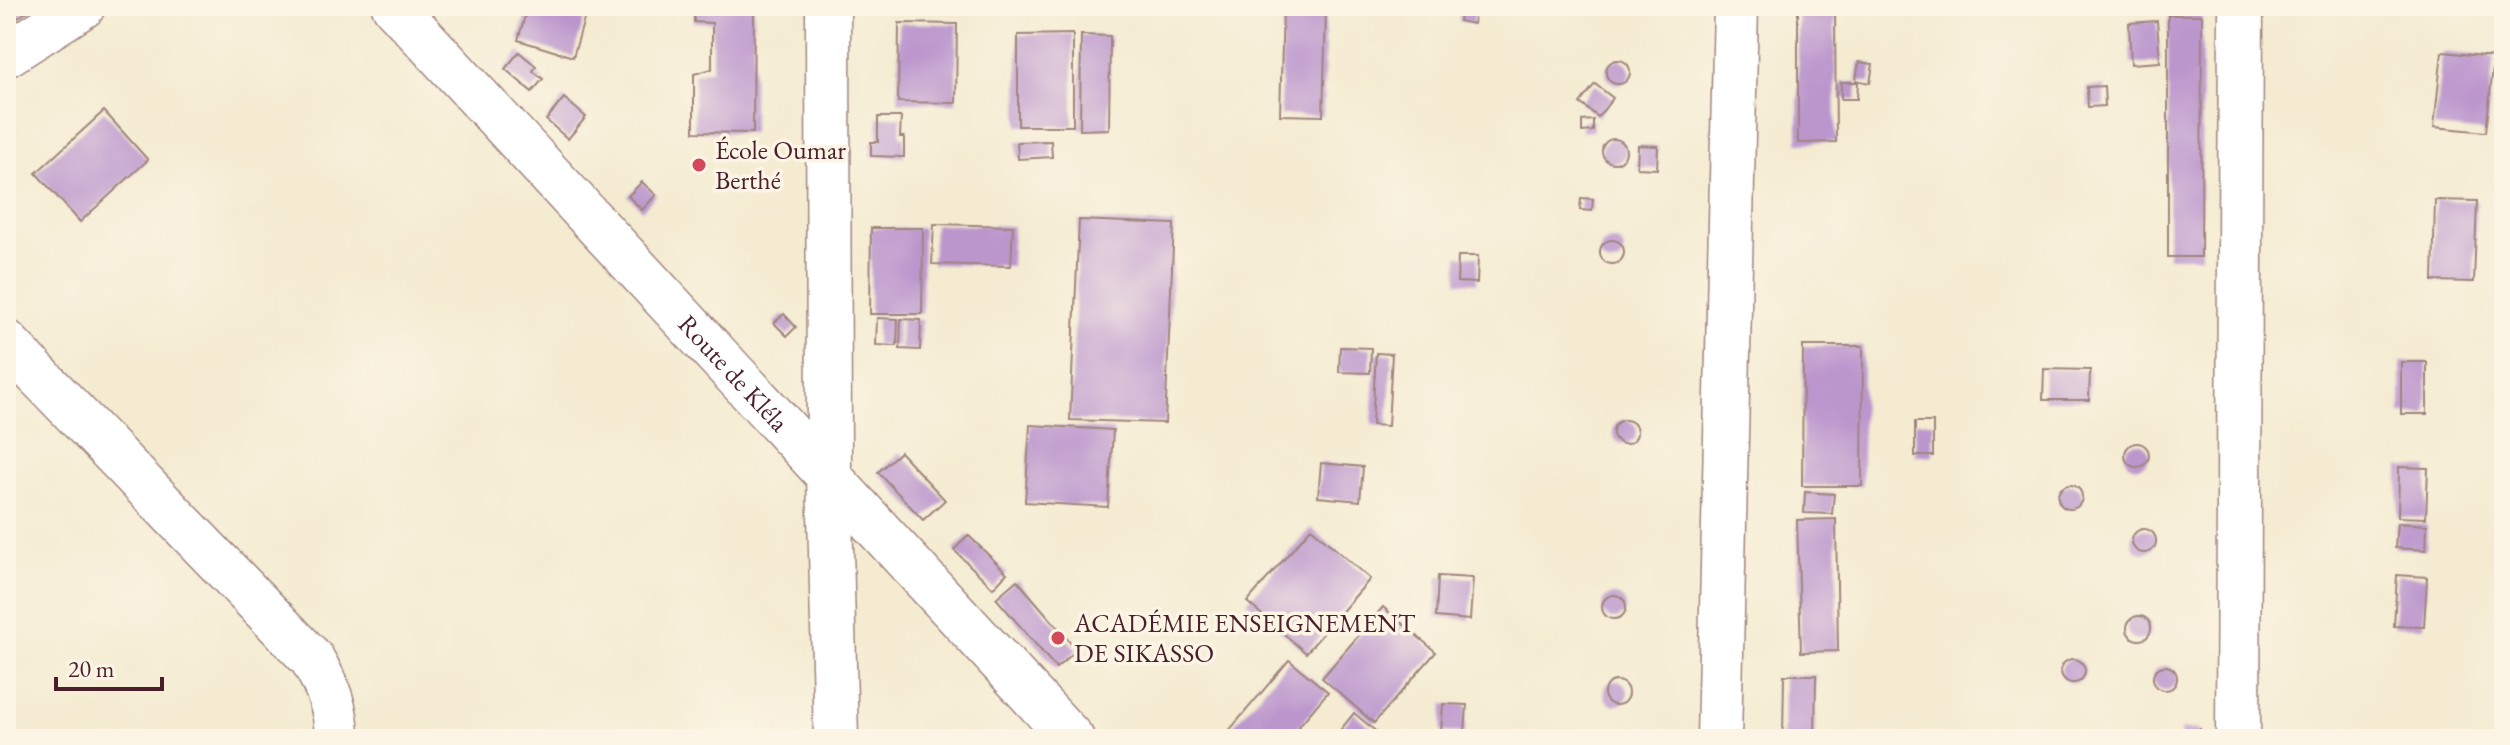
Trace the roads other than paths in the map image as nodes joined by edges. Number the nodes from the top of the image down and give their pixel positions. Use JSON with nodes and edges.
{"nodes":[{"id":1,"x":83,"y":6,"type":"edge"},
{"id":2,"x":394,"y":6,"type":"edge"},
{"id":3,"x":828,"y":6,"type":"edge"},
{"id":4,"x":1736,"y":6,"type":"edge"},
{"id":5,"x":2241,"y":6,"type":"edge"},
{"id":6,"x":6,"y":55,"type":"edge"},
{"id":7,"x":6,"y":342,"type":"edge"},
{"id":8,"x":829,"y":475,"type":"junction"},
{"id":9,"x":337,"y":739,"type":"edge"},
{"id":10,"x":836,"y":739,"type":"edge"},
{"id":11,"x":1072,"y":739,"type":"edge"},
{"id":12,"x":1719,"y":739,"type":"edge"},
{"id":13,"x":2238,"y":739,"type":"edge"}],
"edges":[{"from":1,"to":6,"type":"street"},
{"from":2,"to":8,"type":"street","name":"Route de Kléla"},
{"from":3,"to":8,"type":"street"},
{"from":4,"to":12,"type":"street"},
{"from":5,"to":13,"type":"street"},
{"from":7,"to":9,"type":"street"},
{"from":8,"to":10,"type":"street"},
{"from":8,"to":11,"type":"street","name":"Route de Kléla"}]}
